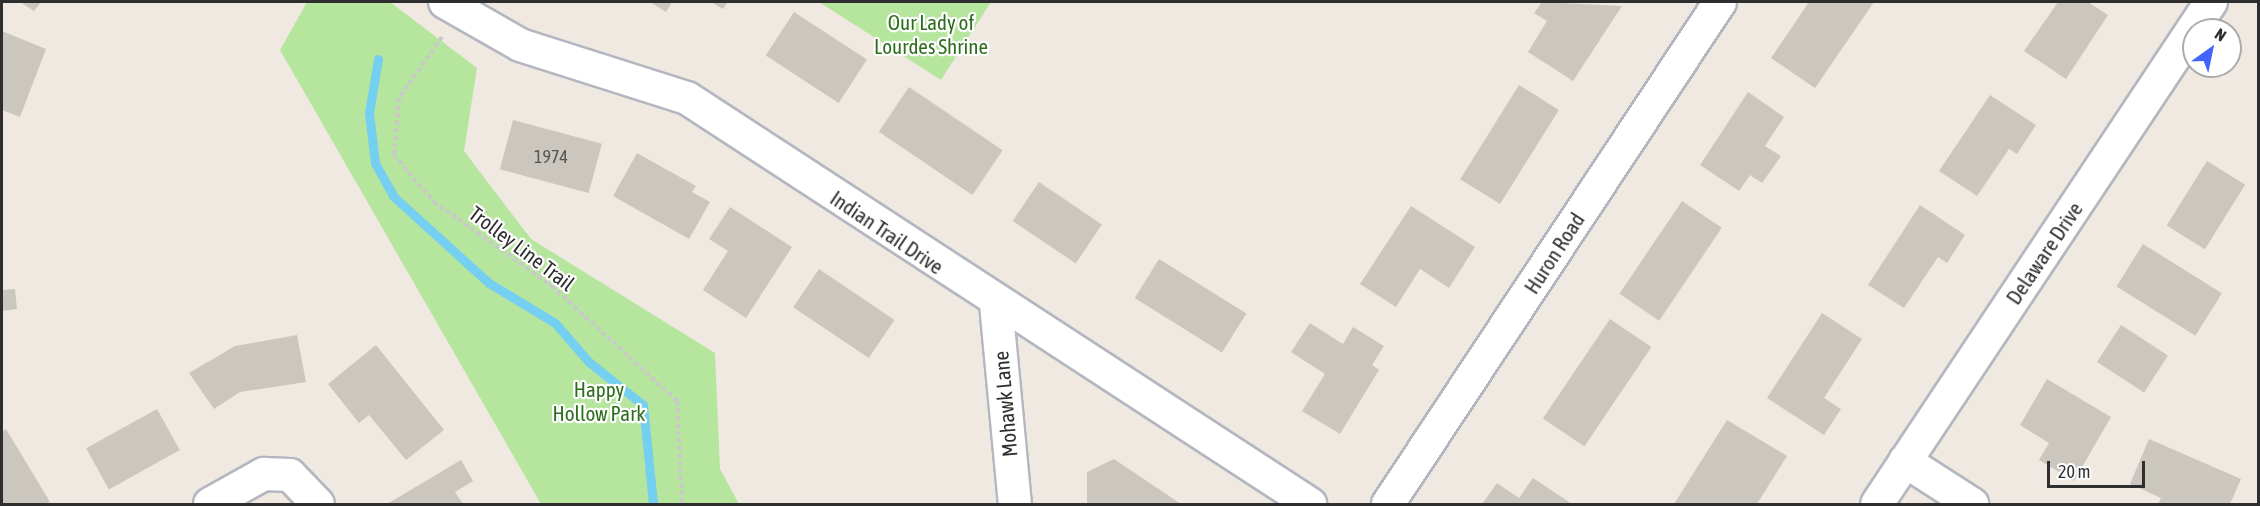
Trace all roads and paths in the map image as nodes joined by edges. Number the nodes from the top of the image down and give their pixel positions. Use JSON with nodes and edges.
{"nodes":[{"id":1,"x":1720,"y":2,"type":"edge"},
{"id":2,"x":2211,"y":2,"type":"edge"},
{"id":3,"x":452,"y":8,"type":"edge"},
{"id":4,"x":996,"y":304,"type":"junction"},
{"id":5,"x":1905,"y":461,"type":"junction"},
{"id":6,"x":210,"y":504,"type":"edge"},
{"id":7,"x":318,"y":504,"type":"edge"},
{"id":8,"x":682,"y":504,"type":"edge"},
{"id":9,"x":1015,"y":504,"type":"edge"},
{"id":10,"x":1310,"y":504,"type":"edge"},
{"id":11,"x":1388,"y":504,"type":"edge"},
{"id":12,"x":1877,"y":504,"type":"edge"},
{"id":13,"x":1972,"y":504,"type":"edge"}],
"edges":[{"from":1,"to":11,"type":"street","name":"Huron Road"},
{"from":2,"to":5,"type":"street","name":"Delaware Drive"},
{"from":3,"to":4,"type":"street","name":"Indian Trail Drive"},
{"from":3,"to":8,"type":"path","name":"Trolley Line Trail"},
{"from":4,"to":9,"type":"street","name":"Mohawk Lane"},
{"from":4,"to":10,"type":"street","name":"Indian Trail Drive"},
{"from":5,"to":12,"type":"street","name":"Delaware Drive"},
{"from":5,"to":13,"type":"street"},
{"from":6,"to":7,"type":"street"}]}
